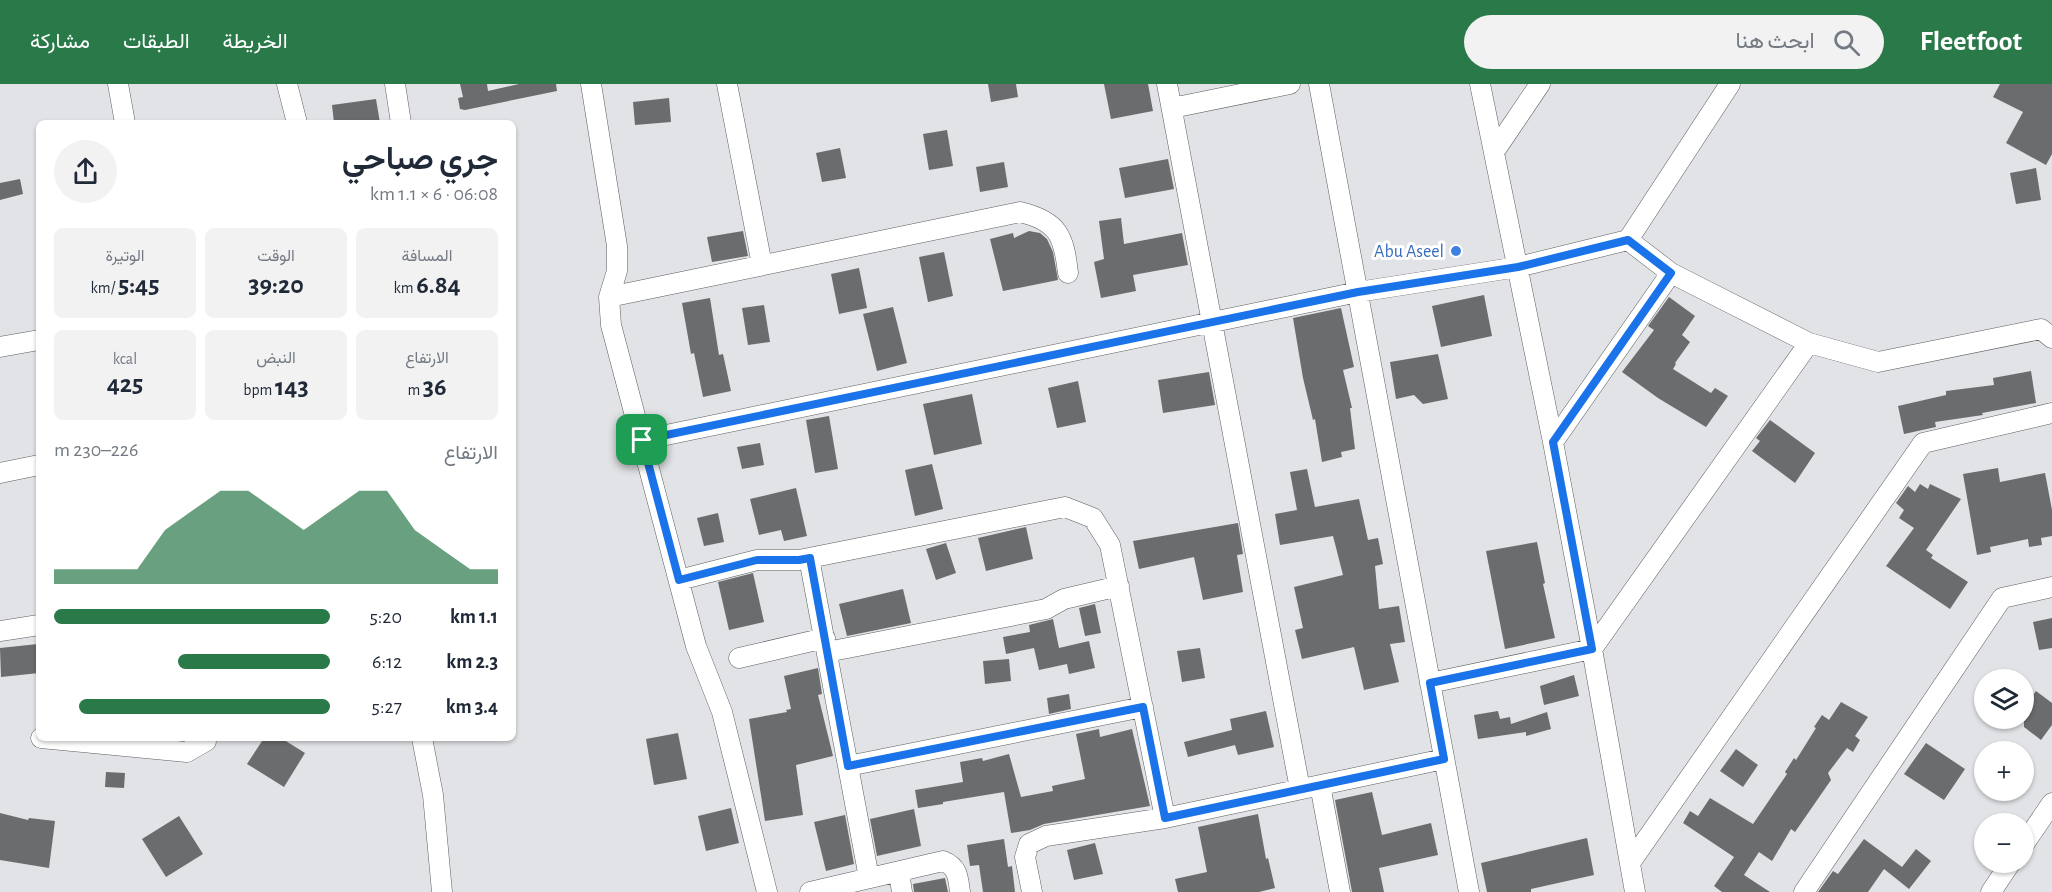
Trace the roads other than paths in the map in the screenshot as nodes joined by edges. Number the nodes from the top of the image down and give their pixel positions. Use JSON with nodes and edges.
{"nodes":[{"id":1,"x":118,"y":84,"type":"edge"},
{"id":2,"x":287,"y":84,"type":"edge"},
{"id":3,"x":394,"y":84,"type":"edge"},
{"id":4,"x":591,"y":84,"type":"edge"},
{"id":5,"x":727,"y":84,"type":"edge"},
{"id":6,"x":1167,"y":84,"type":"edge"},
{"id":7,"x":1290,"y":84,"type":"edge"},
{"id":8,"x":1319,"y":84,"type":"edge"},
{"id":9,"x":1480,"y":84,"type":"edge"},
{"id":10,"x":1540,"y":84,"type":"edge"},
{"id":11,"x":1730,"y":84,"type":"edge"},
{"id":12,"x":1172,"y":108,"type":"junction"},
{"id":13,"x":124,"y":120,"type":"edge"},
{"id":14,"x":296,"y":120,"type":"edge"},
{"id":15,"x":400,"y":120,"type":"edge"},
{"id":16,"x":1494,"y":152,"type":"junction"},
{"id":17,"x":1628,"y":240,"type":"junction"},
{"id":18,"x":762,"y":265,"type":"junction"},
{"id":19,"x":1518,"y":267,"type":"junction"},
{"id":20,"x":1068,"y":273,"type":"dead end"},
{"id":21,"x":1671,"y":273,"type":"junction"},
{"id":22,"x":1358,"y":292,"type":"junction"},
{"id":23,"x":609,"y":297,"type":"junction"},
{"id":24,"x":1212,"y":322,"type":"junction"},
{"id":25,"x":2052,"y":338,"type":"edge"},
{"id":26,"x":36,"y":341,"type":"edge"},
{"id":27,"x":1809,"y":343,"type":"junction"},
{"id":28,"x":0,"y":347,"type":"edge"},
{"id":29,"x":2052,"y":413,"type":"edge"},
{"id":30,"x":642,"y":440,"type":"junction"},
{"id":31,"x":1553,"y":442,"type":"junction"},
{"id":32,"x":36,"y":466,"type":"edge"},
{"id":33,"x":0,"y":472,"type":"edge"},
{"id":34,"x":810,"y":558,"type":"junction"},
{"id":35,"x":679,"y":580,"type":"junction"},
{"id":36,"x":1119,"y":586,"type":"junction"},
{"id":37,"x":2052,"y":587,"type":"edge"},
{"id":38,"x":36,"y":625,"type":"edge"},
{"id":39,"x":0,"y":631,"type":"edge"},
{"id":40,"x":826,"y":645,"type":"junction"},
{"id":41,"x":1592,"y":649,"type":"junction"},
{"id":42,"x":739,"y":658,"type":"dead end"},
{"id":43,"x":1430,"y":683,"type":"junction"},
{"id":44,"x":1143,"y":707,"type":"junction"},
{"id":45,"x":111,"y":741,"type":"edge"},
{"id":46,"x":206,"y":741,"type":"edge"},
{"id":47,"x":423,"y":741,"type":"edge"},
{"id":48,"x":134,"y":742,"type":"edge"},
{"id":49,"x":1444,"y":759,"type":"junction"},
{"id":50,"x":848,"y":766,"type":"junction"},
{"id":51,"x":1310,"y":787,"type":"junction"},
{"id":52,"x":2052,"y":803,"type":"edge"},
{"id":53,"x":1165,"y":818,"type":"junction"},
{"id":54,"x":2034,"y":829,"type":"edge"},
{"id":55,"x":1630,"y":863,"type":"junction"},
{"id":56,"x":2004,"y":873,"type":"edge"},
{"id":57,"x":869,"y":878,"type":"junction"},
{"id":58,"x":900,"y":882,"type":"edge"},
{"id":59,"x":442,"y":892,"type":"edge"},
{"id":60,"x":767,"y":892,"type":"edge"},
{"id":61,"x":810,"y":892,"type":"edge"},
{"id":62,"x":960,"y":892,"type":"edge"},
{"id":63,"x":1032,"y":892,"type":"edge"},
{"id":64,"x":1340,"y":892,"type":"edge"},
{"id":65,"x":1469,"y":892,"type":"edge"},
{"id":66,"x":1635,"y":892,"type":"edge"},
{"id":67,"x":1804,"y":892,"type":"edge"},
{"id":68,"x":1991,"y":892,"type":"edge"}],
"edges":[{"from":1,"to":13,"type":"street"},
{"from":2,"to":14,"type":"street"},
{"from":3,"to":15,"type":"street"},
{"from":4,"to":23,"type":"street"},
{"from":5,"to":18,"type":"street"},
{"from":6,"to":12,"type":"street"},
{"from":7,"to":12,"type":"street"},
{"from":8,"to":22,"type":"street"},
{"from":9,"to":16,"type":"street"},
{"from":10,"to":16,"type":"street"},
{"from":11,"to":17,"type":"street"},
{"from":12,"to":24,"type":"street"},
{"from":16,"to":19,"type":"street"},
{"from":17,"to":19,"type":"street"},
{"from":17,"to":21,"type":"street"},
{"from":18,"to":20,"type":"street"},
{"from":18,"to":23,"type":"street"},
{"from":19,"to":22,"type":"street"},
{"from":19,"to":31,"type":"street"},
{"from":21,"to":27,"type":"street"},
{"from":21,"to":31,"type":"street"},
{"from":22,"to":24,"type":"street"},
{"from":22,"to":43,"type":"street"},
{"from":23,"to":30,"type":"street"},
{"from":24,"to":30,"type":"street"},
{"from":24,"to":51,"type":"street"},
{"from":25,"to":27,"type":"street"},
{"from":26,"to":28,"type":"street"},
{"from":27,"to":41,"type":"street"},
{"from":29,"to":55,"type":"street"},
{"from":30,"to":35,"type":"street"},
{"from":31,"to":41,"type":"street"},
{"from":32,"to":33,"type":"street"},
{"from":34,"to":35,"type":"street"},
{"from":34,"to":36,"type":"street"},
{"from":34,"to":40,"type":"street"},
{"from":35,"to":60,"type":"street"},
{"from":36,"to":40,"type":"street"},
{"from":36,"to":44,"type":"street"},
{"from":37,"to":67,"type":"street"},
{"from":38,"to":39,"type":"street"},
{"from":40,"to":42,"type":"street"},
{"from":40,"to":50,"type":"street"},
{"from":41,"to":43,"type":"street"},
{"from":41,"to":55,"type":"street"},
{"from":43,"to":49,"type":"street"},
{"from":44,"to":50,"type":"street"},
{"from":44,"to":53,"type":"street"},
{"from":45,"to":48,"type":"street"},
{"from":46,"to":48,"type":"street"},
{"from":47,"to":59,"type":"street"},
{"from":49,"to":51,"type":"street"},
{"from":49,"to":65,"type":"street"},
{"from":50,"to":57,"type":"street"},
{"from":51,"to":53,"type":"street"},
{"from":51,"to":64,"type":"street"},
{"from":52,"to":54,"type":"street"},
{"from":53,"to":63,"type":"street"},
{"from":55,"to":66,"type":"street"},
{"from":56,"to":68,"type":"street"},
{"from":57,"to":58,"type":"street"},
{"from":57,"to":61,"type":"street"},
{"from":58,"to":62,"type":"street"}]}
